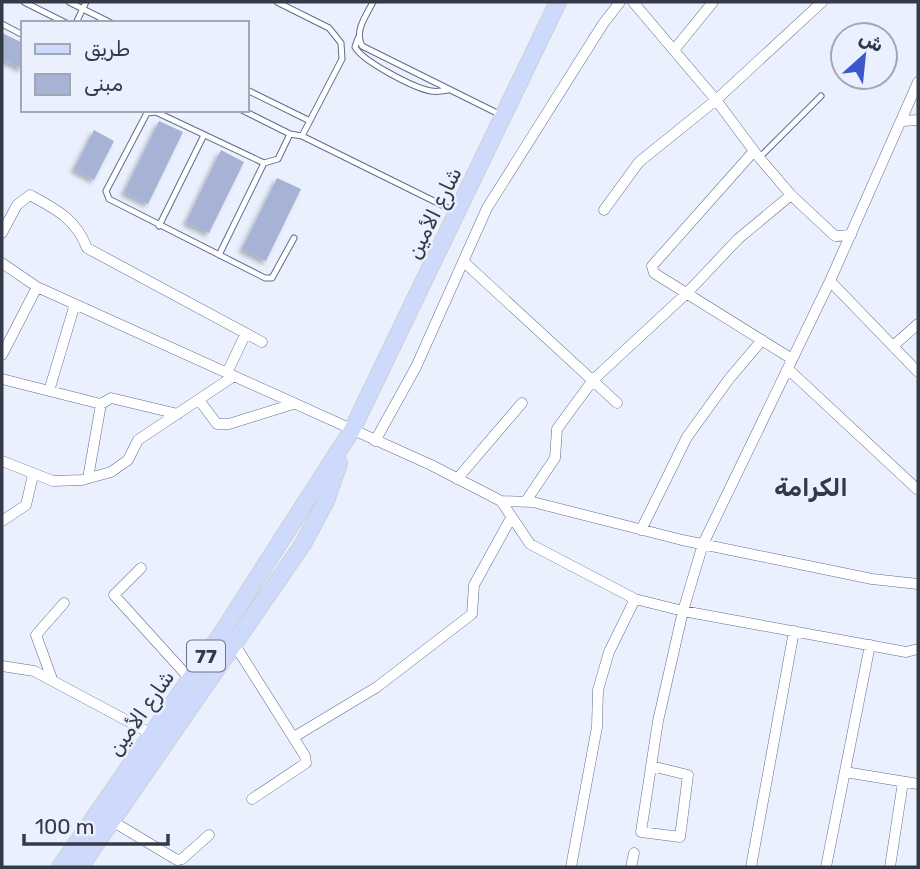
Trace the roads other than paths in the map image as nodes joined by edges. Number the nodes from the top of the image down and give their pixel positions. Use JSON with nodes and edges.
{"nodes":[{"id":1,"x":24,"y":2,"type":"edge"},
{"id":2,"x":69,"y":2,"type":"edge"},
{"id":3,"x":86,"y":2,"type":"edge"},
{"id":4,"x":277,"y":2,"type":"edge"},
{"id":5,"x":294,"y":2,"type":"edge"},
{"id":6,"x":373,"y":2,"type":"edge"},
{"id":7,"x":558,"y":2,"type":"edge"},
{"id":8,"x":620,"y":2,"type":"edge"},
{"id":9,"x":633,"y":2,"type":"edge"},
{"id":10,"x":713,"y":2,"type":"edge"},
{"id":11,"x":822,"y":2,"type":"edge"},
{"id":12,"x":83,"y":9,"type":"junction"},
{"id":13,"x":290,"y":9,"type":"junction"},
{"id":14,"x":61,"y":21,"type":"edge"},
{"id":15,"x":77,"y":21,"type":"edge"},
{"id":16,"x":107,"y":21,"type":"edge"},
{"id":17,"x":2,"y":24,"type":"edge"},
{"id":18,"x":21,"y":34,"type":"edge"},
{"id":19,"x":358,"y":38,"type":"junction"},
{"id":20,"x":674,"y":50,"type":"junction"},
{"id":21,"x":918,"y":82,"type":"edge"},
{"id":22,"x":248,"y":90,"type":"edge"},
{"id":23,"x":451,"y":90,"type":"junction"},
{"id":24,"x":821,"y":96,"type":"dead end"},
{"id":25,"x":716,"y":100,"type":"junction"},
{"id":26,"x":246,"y":112,"type":"edge"},
{"id":27,"x":504,"y":116,"type":"junction"},
{"id":28,"x":918,"y":120,"type":"edge"},
{"id":29,"x":310,"y":121,"type":"junction"},
{"id":30,"x":903,"y":121,"type":"junction"},
{"id":31,"x":290,"y":134,"type":"junction"},
{"id":32,"x":204,"y":135,"type":"junction"},
{"id":33,"x":302,"y":136,"type":"junction"},
{"id":34,"x":756,"y":154,"type":"junction"},
{"id":35,"x":264,"y":163,"type":"junction"},
{"id":36,"x":791,"y":195,"type":"junction"},
{"id":37,"x":604,"y":210,"type":"dead end"},
{"id":38,"x":457,"y":212,"type":"junction"},
{"id":39,"x":159,"y":226,"type":"junction"},
{"id":40,"x":2,"y":233,"type":"edge"},
{"id":41,"x":851,"y":235,"type":"junction"},
{"id":42,"x":294,"y":238,"type":"dead end"},
{"id":43,"x":219,"y":255,"type":"junction"},
{"id":44,"x":464,"y":262,"type":"junction"},
{"id":45,"x":2,"y":263,"type":"edge"},
{"id":46,"x":830,"y":281,"type":"junction"},
{"id":47,"x":37,"y":287,"type":"junction"},
{"id":48,"x":688,"y":292,"type":"junction"},
{"id":49,"x":75,"y":304,"type":"junction"},
{"id":50,"x":918,"y":324,"type":"edge"},
{"id":51,"x":246,"y":335,"type":"junction"},
{"id":52,"x":762,"y":340,"type":"junction"},
{"id":53,"x":262,"y":342,"type":"dead end"},
{"id":54,"x":893,"y":346,"type":"junction"},
{"id":55,"x":2,"y":355,"type":"edge"},
{"id":56,"x":790,"y":364,"type":"junction"},
{"id":57,"x":918,"y":372,"type":"edge"},
{"id":58,"x":231,"y":375,"type":"junction"},
{"id":59,"x":2,"y":379,"type":"edge"},
{"id":60,"x":593,"y":380,"type":"junction"},
{"id":61,"x":49,"y":391,"type":"junction"},
{"id":62,"x":199,"y":400,"type":"junction"},
{"id":63,"x":522,"y":403,"type":"dead end"},
{"id":64,"x":617,"y":403,"type":"dead end"},
{"id":65,"x":101,"y":404,"type":"junction"},
{"id":66,"x":293,"y":404,"type":"junction"},
{"id":67,"x":178,"y":414,"type":"junction"},
{"id":68,"x":349,"y":436,"type":"junction"},
{"id":69,"x":376,"y":441,"type":"junction"},
{"id":70,"x":2,"y":461,"type":"edge"},
{"id":71,"x":33,"y":475,"type":"junction"},
{"id":72,"x":88,"y":478,"type":"junction"},
{"id":73,"x":457,"y":479,"type":"junction"},
{"id":74,"x":918,"y":490,"type":"edge"},
{"id":75,"x":500,"y":501,"type":"junction"},
{"id":76,"x":526,"y":501,"type":"junction"},
{"id":77,"x":511,"y":518,"type":"junction"},
{"id":78,"x":2,"y":521,"type":"edge"},
{"id":79,"x":641,"y":530,"type":"junction"},
{"id":80,"x":703,"y":544,"type":"junction"},
{"id":81,"x":141,"y":568,"type":"dead end"},
{"id":82,"x":918,"y":584,"type":"edge"},
{"id":83,"x":635,"y":599,"type":"junction"},
{"id":84,"x":64,"y":603,"type":"dead end"},
{"id":85,"x":683,"y":611,"type":"junction"},
{"id":86,"x":223,"y":631,"type":"junction"},
{"id":87,"x":794,"y":631,"type":"junction"},
{"id":88,"x":235,"y":645,"type":"junction"},
{"id":89,"x":870,"y":645,"type":"junction"},
{"id":90,"x":918,"y":649,"type":"edge"},
{"id":91,"x":2,"y":666,"type":"edge"},
{"id":92,"x":51,"y":679,"type":"junction"},
{"id":93,"x":190,"y":679,"type":"junction"},
{"id":94,"x":152,"y":734,"type":"junction"},
{"id":95,"x":294,"y":737,"type":"junction"},
{"id":96,"x":651,"y":766,"type":"junction"},
{"id":97,"x":845,"y":772,"type":"junction"},
{"id":98,"x":903,"y":782,"type":"junction"},
{"id":99,"x":918,"y":784,"type":"edge"},
{"id":100,"x":252,"y":799,"type":"dead end"},
{"id":101,"x":112,"y":821,"type":"junction"},
{"id":102,"x":209,"y":835,"type":"dead end"},
{"id":103,"x":634,"y":853,"type":"dead end"},
{"id":104,"x":60,"y":867,"type":"edge"},
{"id":105,"x":80,"y":867,"type":"edge"},
{"id":106,"x":571,"y":867,"type":"edge"},
{"id":107,"x":631,"y":867,"type":"edge"},
{"id":108,"x":751,"y":867,"type":"edge"},
{"id":109,"x":825,"y":867,"type":"edge"},
{"id":110,"x":890,"y":867,"type":"edge"}],
"edges":[{"from":1,"to":14,"type":"lane"},
{"from":2,"to":12,"type":"lane"},
{"from":3,"to":12,"type":"lane"},
{"from":4,"to":13,"type":"lane"},
{"from":5,"to":13,"type":"lane"},
{"from":6,"to":19,"type":"lane"},
{"from":7,"to":27,"type":"main road","name":"شارع الأمين","number":"77"},
{"from":8,"to":44,"type":"street"},
{"from":9,"to":20,"type":"street"},
{"from":10,"to":20,"type":"street"},
{"from":11,"to":25,"type":"street"},
{"from":12,"to":15,"type":"lane"},
{"from":12,"to":16,"type":"lane"},
{"from":13,"to":29,"type":"lane"},
{"from":17,"to":18,"type":"lane"},
{"from":19,"to":23,"type":"lane"},
{"from":19,"to":23,"type":"lane"},
{"from":20,"to":25,"type":"street"},
{"from":21,"to":30,"type":"street"},
{"from":22,"to":29,"type":"lane"},
{"from":23,"to":27,"type":"lane"},
{"from":24,"to":34,"type":"lane"},
{"from":25,"to":34,"type":"street"},
{"from":25,"to":37,"type":"street"},
{"from":26,"to":31,"type":"lane"},
{"from":27,"to":38,"type":"main road","name":"شارع الأمين","number":"77"},
{"from":28,"to":30,"type":"street"},
{"from":29,"to":33,"type":"lane"},
{"from":30,"to":41,"type":"street"},
{"from":31,"to":33,"type":"lane"},
{"from":31,"to":35,"type":"lane"},
{"from":32,"to":35,"type":"lane"},
{"from":32,"to":39,"type":"lane"},
{"from":32,"to":39,"type":"lane"},
{"from":33,"to":38,"type":"lane"},
{"from":34,"to":36,"type":"street"},
{"from":34,"to":48,"type":"street"},
{"from":35,"to":43,"type":"lane"},
{"from":36,"to":41,"type":"street"},
{"from":36,"to":48,"type":"street"},
{"from":38,"to":68,"type":"main road","name":"شارع الأمين","number":"77"},
{"from":39,"to":43,"type":"lane"},
{"from":40,"to":51,"type":"street"},
{"from":41,"to":46,"type":"street"},
{"from":42,"to":43,"type":"lane"},
{"from":44,"to":60,"type":"street"},
{"from":44,"to":69,"type":"street"},
{"from":45,"to":47,"type":"street"},
{"from":46,"to":54,"type":"street"},
{"from":46,"to":56,"type":"street"},
{"from":47,"to":49,"type":"street"},
{"from":47,"to":55,"type":"street"},
{"from":48,"to":52,"type":"street"},
{"from":48,"to":60,"type":"street"},
{"from":49,"to":58,"type":"street"},
{"from":49,"to":61,"type":"street"},
{"from":50,"to":54,"type":"street"},
{"from":51,"to":53,"type":"street"},
{"from":51,"to":58,"type":"street"},
{"from":52,"to":56,"type":"street"},
{"from":52,"to":79,"type":"street"},
{"from":54,"to":57,"type":"street"},
{"from":56,"to":74,"type":"street"},
{"from":56,"to":80,"type":"street"},
{"from":58,"to":62,"type":"street"},
{"from":58,"to":66,"type":"street"},
{"from":59,"to":61,"type":"street"},
{"from":60,"to":64,"type":"street"},
{"from":60,"to":76,"type":"street"},
{"from":61,"to":65,"type":"street"},
{"from":62,"to":66,"type":"street"},
{"from":62,"to":67,"type":"street"},
{"from":63,"to":73,"type":"street"},
{"from":65,"to":67,"type":"street"},
{"from":65,"to":72,"type":"street"},
{"from":66,"to":68,"type":"street"},
{"from":67,"to":72,"type":"street"},
{"from":68,"to":69,"type":"street"},
{"from":68,"to":86,"type":"main road","name":"شارع الأمين","number":"77"},
{"from":68,"to":88,"type":"main road","name":"شارع الأمين","number":"77"},
{"from":69,"to":73,"type":"street"},
{"from":70,"to":71,"type":"street"},
{"from":71,"to":72,"type":"street"},
{"from":71,"to":78,"type":"street"},
{"from":73,"to":75,"type":"street"},
{"from":75,"to":76,"type":"street"},
{"from":75,"to":77,"type":"street"},
{"from":76,"to":79,"type":"street"},
{"from":77,"to":83,"type":"street"},
{"from":77,"to":95,"type":"street"},
{"from":79,"to":80,"type":"street"},
{"from":80,"to":82,"type":"street"},
{"from":80,"to":85,"type":"street"},
{"from":81,"to":93,"type":"street"},
{"from":83,"to":85,"type":"street"},
{"from":83,"to":106,"type":"street"},
{"from":84,"to":92,"type":"street"},
{"from":85,"to":87,"type":"street"},
{"from":85,"to":96,"type":"street"},
{"from":86,"to":88,"type":"street"},
{"from":86,"to":93,"type":"main road","name":"شارع الأمين","number":"77"},
{"from":87,"to":89,"type":"street"},
{"from":87,"to":108,"type":"street"},
{"from":88,"to":95,"type":"street"},
{"from":88,"to":101,"type":"main road","name":"شارع الأمين","number":"77"},
{"from":89,"to":90,"type":"street"},
{"from":89,"to":97,"type":"street"},
{"from":91,"to":92,"type":"street"},
{"from":92,"to":94,"type":"street"},
{"from":93,"to":94,"type":"main road","name":"شارع الأمين","number":"77"},
{"from":94,"to":104,"type":"main road","name":"شارع الأمين","number":"77"},
{"from":95,"to":100,"type":"street"},
{"from":96,"to":96,"type":"street"},
{"from":97,"to":98,"type":"street"},
{"from":97,"to":109,"type":"street"},
{"from":98,"to":99,"type":"street"},
{"from":98,"to":110,"type":"street"},
{"from":101,"to":102,"type":"street"},
{"from":101,"to":105,"type":"main road","name":"شارع الأمين","number":"77"},
{"from":103,"to":107,"type":"street"}]}
